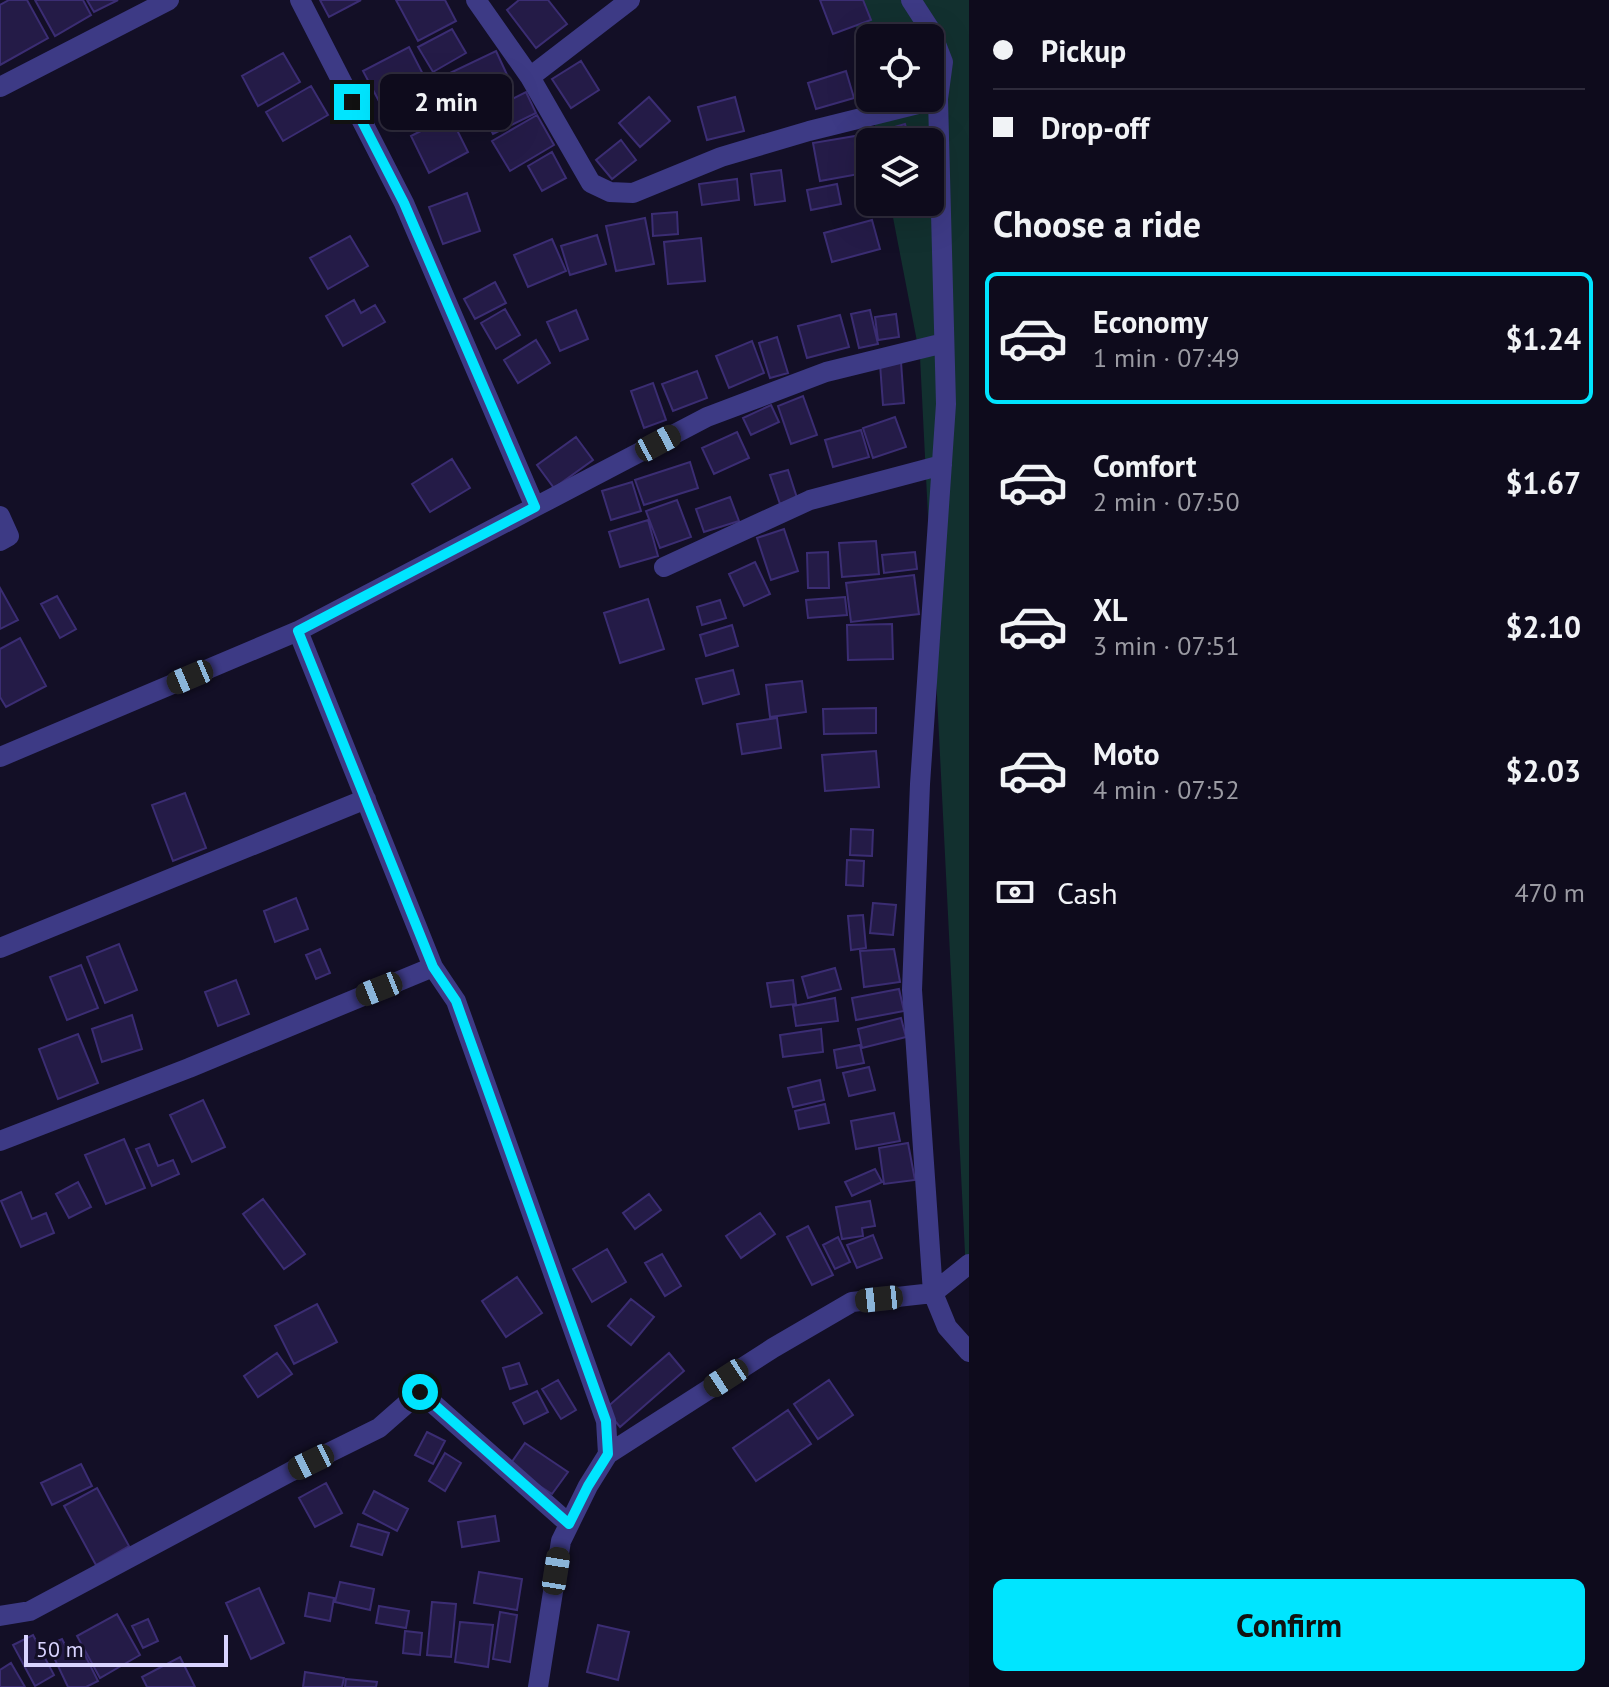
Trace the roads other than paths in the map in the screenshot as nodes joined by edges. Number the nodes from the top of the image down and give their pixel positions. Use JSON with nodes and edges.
{"nodes":[{"id":1,"x":169,"y":0,"type":"edge"},
{"id":2,"x":300,"y":0,"type":"edge"},
{"id":3,"x":476,"y":0,"type":"edge"},
{"id":4,"x":630,"y":0,"type":"edge"},
{"id":5,"x":911,"y":0,"type":"edge"},
{"id":6,"x":926,"y":24,"type":"edge"},
{"id":7,"x":530,"y":77,"type":"junction"},
{"id":8,"x":0,"y":87,"type":"edge"},
{"id":9,"x":886,"y":112,"type":"edge"},
{"id":10,"x":938,"y":112,"type":"edge"},
{"id":11,"x":944,"y":343,"type":"junction"},
{"id":12,"x":942,"y":465,"type":"junction"},
{"id":13,"x":535,"y":507,"type":"junction"},
{"id":14,"x":0,"y":516,"type":"edge"},
{"id":15,"x":0,"y":541,"type":"edge"},
{"id":16,"x":664,"y":567,"type":"dead end"},
{"id":17,"x":298,"y":631,"type":"junction"},
{"id":18,"x":0,"y":757,"type":"edge"},
{"id":19,"x":366,"y":799,"type":"junction"},
{"id":20,"x":0,"y":948,"type":"edge"},
{"id":21,"x":433,"y":967,"type":"junction"},
{"id":22,"x":0,"y":1141,"type":"edge"},
{"id":23,"x":969,"y":1264,"type":"edge"},
{"id":24,"x":933,"y":1293,"type":"junction"},
{"id":25,"x":969,"y":1352,"type":"edge"},
{"id":26,"x":608,"y":1454,"type":"junction"},
{"id":27,"x":569,"y":1524,"type":"junction"},
{"id":28,"x":0,"y":1616,"type":"edge"},
{"id":29,"x":538,"y":1687,"type":"edge"}],
"edges":[{"from":1,"to":8,"type":"street"},
{"from":2,"to":13,"type":"street"},
{"from":3,"to":7,"type":"street"},
{"from":4,"to":7,"type":"street"},
{"from":5,"to":6,"type":"street"},
{"from":7,"to":9,"type":"street"},
{"from":10,"to":11,"type":"street"},
{"from":11,"to":12,"type":"street"},
{"from":11,"to":13,"type":"street"},
{"from":12,"to":16,"type":"street"},
{"from":12,"to":24,"type":"street"},
{"from":13,"to":17,"type":"street"},
{"from":14,"to":15,"type":"street"},
{"from":17,"to":18,"type":"street"},
{"from":17,"to":19,"type":"street"},
{"from":19,"to":20,"type":"street"},
{"from":19,"to":21,"type":"street"},
{"from":21,"to":22,"type":"street"},
{"from":21,"to":26,"type":"street"},
{"from":23,"to":24,"type":"street"},
{"from":24,"to":25,"type":"street"},
{"from":24,"to":26,"type":"street"},
{"from":26,"to":27,"type":"street"},
{"from":27,"to":28,"type":"street"},
{"from":27,"to":29,"type":"street"}]}
